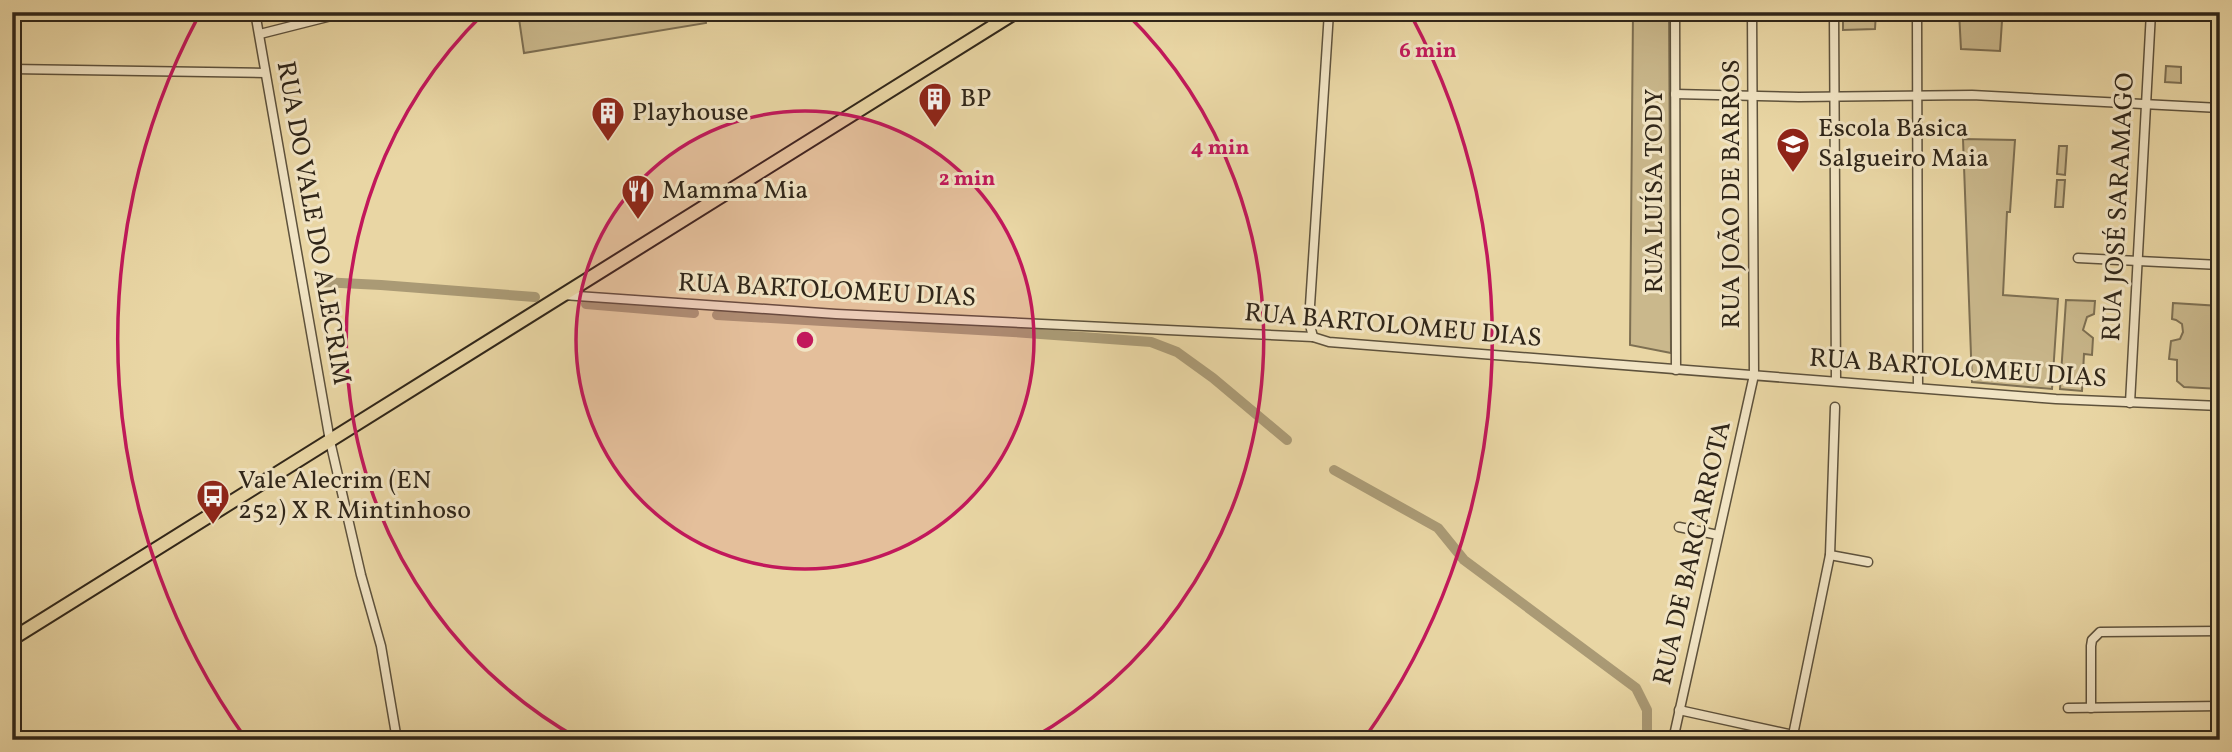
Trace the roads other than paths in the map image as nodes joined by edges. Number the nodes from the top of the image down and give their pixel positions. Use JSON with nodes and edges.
{"nodes":[{"id":1,"x":255,"y":12,"type":"edge"},
{"id":2,"x":347,"y":12,"type":"edge"},
{"id":3,"x":1016,"y":12,"type":"edge"},
{"id":4,"x":1329,"y":12,"type":"edge"},
{"id":5,"x":1675,"y":12,"type":"edge"},
{"id":6,"x":1752,"y":12,"type":"edge"},
{"id":7,"x":1834,"y":12,"type":"edge"},
{"id":8,"x":1917,"y":12,"type":"edge"},
{"id":9,"x":2151,"y":12,"type":"edge"},
{"id":10,"x":260,"y":34,"type":"junction"},
{"id":11,"x":12,"y":69,"type":"edge"},
{"id":12,"x":265,"y":74,"type":"junction"},
{"id":13,"x":1675,"y":94,"type":"junction"},
{"id":14,"x":1752,"y":96,"type":"junction"},
{"id":15,"x":1917,"y":96,"type":"junction"},
{"id":16,"x":1834,"y":97,"type":"junction"},
{"id":17,"x":2146,"y":104,"type":"junction"},
{"id":18,"x":2220,"y":108,"type":"edge"},
{"id":19,"x":2078,"y":258,"type":"dead end"},
{"id":20,"x":2137,"y":261,"type":"junction"},
{"id":21,"x":2220,"y":265,"type":"edge"},
{"id":22,"x":563,"y":295,"type":"junction"},
{"id":23,"x":1313,"y":337,"type":"junction"},
{"id":24,"x":1676,"y":370,"type":"junction"},
{"id":25,"x":1754,"y":375,"type":"junction"},
{"id":26,"x":1836,"y":381,"type":"junction"},
{"id":27,"x":1918,"y":387,"type":"junction"},
{"id":28,"x":2130,"y":403,"type":"junction"},
{"id":29,"x":2220,"y":406,"type":"edge"},
{"id":30,"x":1835,"y":407,"type":"dead end"},
{"id":31,"x":330,"y":441,"type":"junction"},
{"id":32,"x":1679,"y":527,"type":"dead end"},
{"id":33,"x":1718,"y":536,"type":"junction"},
{"id":34,"x":1830,"y":555,"type":"junction"},
{"id":35,"x":1868,"y":562,"type":"dead end"},
{"id":36,"x":2220,"y":631,"type":"edge"},
{"id":37,"x":12,"y":639,"type":"edge"},
{"id":38,"x":2220,"y":706,"type":"edge"},
{"id":39,"x":2068,"y":708,"type":"dead end"},
{"id":40,"x":2091,"y":708,"type":"junction"},
{"id":41,"x":1679,"y":710,"type":"junction"},
{"id":42,"x":1793,"y":735,"type":"junction"},
{"id":43,"x":397,"y":740,"type":"edge"},
{"id":44,"x":1673,"y":740,"type":"edge"},
{"id":45,"x":1816,"y":740,"type":"edge"}],
"edges":[{"from":1,"to":10,"type":"street","name":"RUA DO VALE DO ALECRIM"},
{"from":2,"to":10,"type":"street"},
{"from":3,"to":22,"type":"main road"},
{"from":4,"to":23,"type":"street"},
{"from":5,"to":13,"type":"street","name":"RUA LUÍSA TODY"},
{"from":6,"to":14,"type":"street","name":"RUA JOÃO DE BARROS"},
{"from":7,"to":16,"type":"street"},
{"from":8,"to":15,"type":"street"},
{"from":9,"to":17,"type":"street","name":"RUA JOSÉ SARAMAGO"},
{"from":10,"to":12,"type":"street","name":"RUA DO VALE DO ALECRIM"},
{"from":11,"to":12,"type":"street"},
{"from":12,"to":31,"type":"street","name":"RUA DO VALE DO ALECRIM"},
{"from":13,"to":14,"type":"street"},
{"from":13,"to":24,"type":"street","name":"RUA LUÍSA TODY"},
{"from":14,"to":16,"type":"street"},
{"from":14,"to":25,"type":"street","name":"RUA JOÃO DE BARROS"},
{"from":15,"to":16,"type":"street"},
{"from":15,"to":17,"type":"street"},
{"from":15,"to":27,"type":"street"},
{"from":16,"to":26,"type":"street"},
{"from":17,"to":18,"type":"street"},
{"from":17,"to":20,"type":"street","name":"RUA JOSÉ SARAMAGO"},
{"from":19,"to":20,"type":"street"},
{"from":20,"to":21,"type":"street"},
{"from":20,"to":28,"type":"street","name":"RUA JOSÉ SARAMAGO"},
{"from":22,"to":23,"type":"street","name":"RUA BARTOLOMEU DIAS"},
{"from":22,"to":31,"type":"main road"},
{"from":23,"to":24,"type":"street","name":"RUA BARTOLOMEU DIAS"},
{"from":24,"to":25,"type":"street","name":"RUA BARTOLOMEU DIAS"},
{"from":25,"to":26,"type":"street","name":"RUA BARTOLOMEU DIAS"},
{"from":25,"to":33,"type":"street","name":"RUA DE BARCARROTA"},
{"from":26,"to":27,"type":"street","name":"RUA BARTOLOMEU DIAS"},
{"from":27,"to":28,"type":"street","name":"RUA BARTOLOMEU DIAS"},
{"from":28,"to":29,"type":"street","name":"RUA BARTOLOMEU DIAS"},
{"from":30,"to":34,"type":"street"},
{"from":31,"to":37,"type":"main road"},
{"from":31,"to":43,"type":"street","name":"RUA DO VALE DO ALECRIM"},
{"from":32,"to":33,"type":"street"},
{"from":33,"to":41,"type":"street","name":"RUA DE BARCARROTA"},
{"from":34,"to":35,"type":"street"},
{"from":34,"to":42,"type":"street"},
{"from":36,"to":40,"type":"street"},
{"from":38,"to":40,"type":"street"},
{"from":39,"to":40,"type":"street"},
{"from":41,"to":42,"type":"street"},
{"from":41,"to":44,"type":"street","name":"RUA DE BARCARROTA"},
{"from":42,"to":45,"type":"street"}]}
